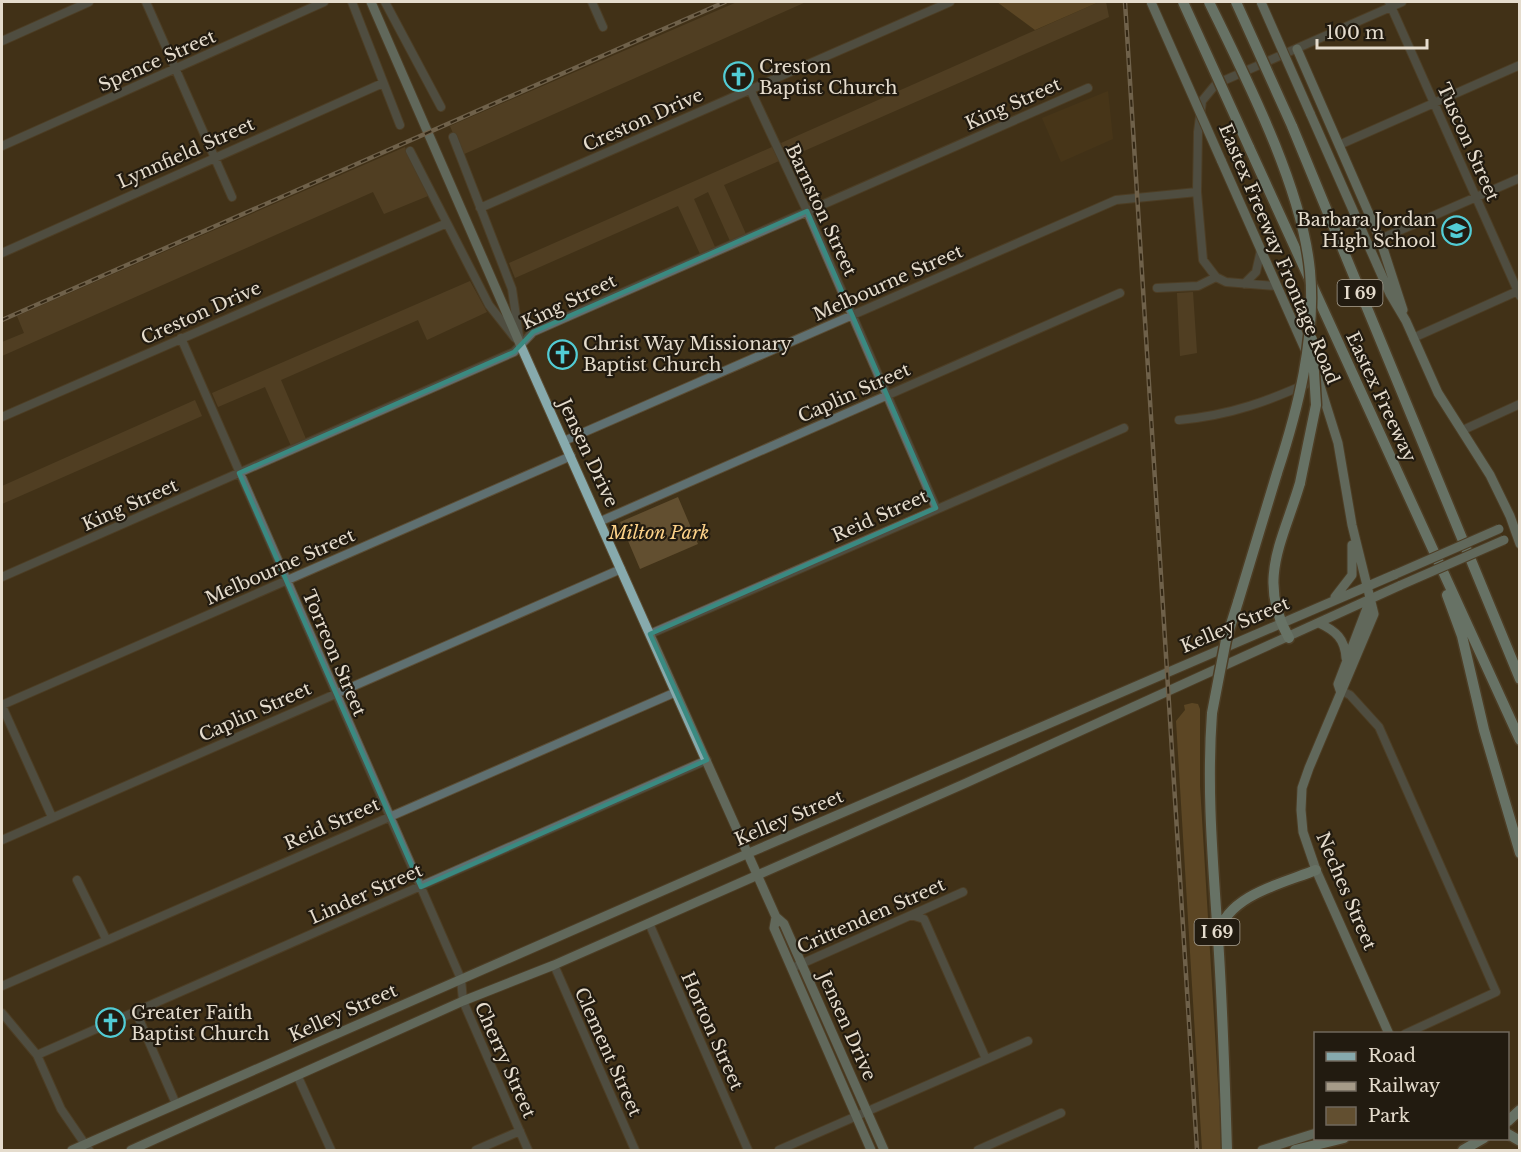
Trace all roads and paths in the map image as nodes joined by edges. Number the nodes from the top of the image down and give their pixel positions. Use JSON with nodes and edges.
{"nodes":[{"id":1,"x":89,"y":2,"type":"edge"},
{"id":2,"x":146,"y":2,"type":"edge"},
{"id":3,"x":324,"y":2,"type":"edge"},
{"id":4,"x":352,"y":2,"type":"edge"},
{"id":5,"x":371,"y":2,"type":"edge"},
{"id":6,"x":385,"y":2,"type":"edge"},
{"id":7,"x":592,"y":2,"type":"edge"},
{"id":8,"x":950,"y":2,"type":"edge"},
{"id":9,"x":1151,"y":2,"type":"edge"},
{"id":10,"x":1184,"y":2,"type":"edge"},
{"id":11,"x":1209,"y":2,"type":"edge"},
{"id":12,"x":1236,"y":2,"type":"edge"},
{"id":13,"x":1261,"y":2,"type":"edge"},
{"id":14,"x":1402,"y":2,"type":"edge"},
{"id":15,"x":1391,"y":5,"type":"edge"},
{"id":16,"x":603,"y":27,"type":"dead end"},
{"id":17,"x":2,"y":41,"type":"edge"},
{"id":18,"x":1298,"y":49,"type":"junction"},
{"id":19,"x":1520,"y":65,"type":"edge"},
{"id":20,"x":175,"y":69,"type":"junction"},
{"id":21,"x":383,"y":83,"type":"junction"},
{"id":22,"x":1088,"y":88,"type":"dead end"},
{"id":23,"x":750,"y":89,"type":"junction"},
{"id":24,"x":1433,"y":102,"type":"junction"},
{"id":25,"x":441,"y":108,"type":"dead end"},
{"id":26,"x":400,"y":125,"type":"dead end"},
{"id":27,"x":453,"y":137,"type":"dead end"},
{"id":28,"x":1339,"y":145,"type":"junction"},
{"id":29,"x":2,"y":146,"type":"edge"},
{"id":30,"x":410,"y":151,"type":"dead end"},
{"id":31,"x":214,"y":157,"type":"junction"},
{"id":32,"x":1520,"y":178,"type":"edge"},
{"id":33,"x":1197,"y":192,"type":"junction"},
{"id":34,"x":232,"y":197,"type":"dead end"},
{"id":35,"x":1477,"y":197,"type":"junction"},
{"id":36,"x":480,"y":208,"type":"junction"},
{"id":37,"x":807,"y":211,"type":"junction"},
{"id":38,"x":447,"y":223,"type":"junction"},
{"id":39,"x":1380,"y":239,"type":"junction"},
{"id":40,"x":1261,"y":250,"type":"junction"},
{"id":41,"x":2,"y":253,"type":"edge"},
{"id":42,"x":1216,"y":277,"type":"junction"},
{"id":43,"x":1244,"y":284,"type":"junction"},
{"id":44,"x":1276,"y":286,"type":"junction"},
{"id":45,"x":1157,"y":288,"type":"dead end"},
{"id":46,"x":1519,"y":292,"type":"edge"},
{"id":47,"x":1120,"y":293,"type":"dead end"},
{"id":48,"x":852,"y":315,"type":"junction"},
{"id":49,"x":1406,"y":321,"type":"junction"},
{"id":50,"x":1310,"y":324,"type":"junction"},
{"id":51,"x":181,"y":338,"type":"junction"},
{"id":52,"x":1413,"y":338,"type":"junction"},
{"id":53,"x":520,"y":344,"type":"junction"},
{"id":54,"x":1318,"y":378,"type":"junction"},
{"id":55,"x":887,"y":396,"type":"junction"},
{"id":56,"x":1520,"y":404,"type":"edge"},
{"id":57,"x":2,"y":417,"type":"edge"},
{"id":58,"x":1179,"y":420,"type":"dead end"},
{"id":59,"x":1124,"y":428,"type":"dead end"},
{"id":60,"x":1463,"y":430,"type":"junction"},
{"id":61,"x":564,"y":441,"type":"junction"},
{"id":62,"x":571,"y":456,"type":"junction"},
{"id":63,"x":239,"y":473,"type":"junction"},
{"id":64,"x":936,"y":508,"type":"junction"},
{"id":65,"x":1516,"y":520,"type":"edge"},
{"id":66,"x":601,"y":521,"type":"junction"},
{"id":67,"x":1352,"y":525,"type":"junction"},
{"id":68,"x":1426,"y":535,"type":"junction"},
{"id":69,"x":1518,"y":538,"type":"edge"},
{"id":70,"x":621,"y":569,"type":"junction"},
{"id":71,"x":2,"y":577,"type":"edge"},
{"id":72,"x":286,"y":580,"type":"junction"},
{"id":73,"x":1367,"y":586,"type":"junction"},
{"id":74,"x":1371,"y":598,"type":"junction"},
{"id":75,"x":1332,"y":601,"type":"junction"},
{"id":76,"x":1319,"y":623,"type":"junction"},
{"id":77,"x":1281,"y":624,"type":"junction"},
{"id":78,"x":1497,"y":625,"type":"junction"},
{"id":79,"x":650,"y":634,"type":"junction"},
{"id":80,"x":1288,"y":638,"type":"junction"},
{"id":81,"x":1520,"y":663,"type":"edge"},
{"id":82,"x":1345,"y":664,"type":"junction"},
{"id":83,"x":1520,"y":679,"type":"edge"},
{"id":84,"x":1340,"y":690,"type":"junction"},
{"id":85,"x":676,"y":692,"type":"junction"},
{"id":86,"x":335,"y":693,"type":"junction"},
{"id":87,"x":2,"y":706,"type":"edge"},
{"id":88,"x":1520,"y":740,"type":"edge"},
{"id":89,"x":707,"y":760,"type":"junction"},
{"id":90,"x":390,"y":815,"type":"junction"},
{"id":91,"x":52,"y":817,"type":"junction"},
{"id":92,"x":2,"y":840,"type":"edge"},
{"id":93,"x":748,"y":853,"type":"junction"},
{"id":94,"x":1520,"y":853,"type":"edge"},
{"id":95,"x":1316,"y":870,"type":"junction"},
{"id":96,"x":758,"y":875,"type":"junction"},
{"id":97,"x":77,"y":880,"type":"dead end"},
{"id":98,"x":420,"y":886,"type":"junction"},
{"id":99,"x":963,"y":892,"type":"dead end"},
{"id":100,"x":909,"y":915,"type":"junction"},
{"id":101,"x":776,"y":917,"type":"junction"},
{"id":102,"x":649,"y":923,"type":"junction"},
{"id":103,"x":106,"y":939,"type":"junction"},
{"id":104,"x":1218,"y":939,"type":"junction"},
{"id":105,"x":802,"y":963,"type":"junction"},
{"id":106,"x":554,"y":965,"type":"junction"},
{"id":107,"x":792,"y":968,"type":"junction"},
{"id":108,"x":461,"y":980,"type":"junction"},
{"id":109,"x":2,"y":986,"type":"edge"},
{"id":110,"x":463,"y":1001,"type":"junction"},
{"id":111,"x":136,"y":1012,"type":"junction"},
{"id":112,"x":2,"y":1013,"type":"edge"},
{"id":113,"x":1388,"y":1032,"type":"edge"},
{"id":114,"x":1409,"y":1032,"type":"edge"},
{"id":115,"x":1028,"y":1041,"type":"dead end"},
{"id":116,"x":37,"y":1055,"type":"junction"},
{"id":117,"x":986,"y":1059,"type":"junction"},
{"id":118,"x":298,"y":1077,"type":"junction"},
{"id":119,"x":176,"y":1104,"type":"junction"},
{"id":120,"x":867,"y":1113,"type":"junction"},
{"id":121,"x":1060,"y":1113,"type":"dead end"},
{"id":122,"x":856,"y":1117,"type":"junction"},
{"id":123,"x":520,"y":1131,"type":"junction"},
{"id":124,"x":1314,"y":1133,"type":"edge"},
{"id":125,"x":1336,"y":1140,"type":"edge"},
{"id":126,"x":1480,"y":1140,"type":"edge"},
{"id":127,"x":87,"y":1148,"type":"edge"},
{"id":128,"x":72,"y":1150,"type":"edge"},
{"id":129,"x":131,"y":1150,"type":"edge"},
{"id":130,"x":328,"y":1150,"type":"edge"},
{"id":131,"x":476,"y":1150,"type":"edge"},
{"id":132,"x":528,"y":1150,"type":"edge"},
{"id":133,"x":635,"y":1150,"type":"edge"},
{"id":134,"x":748,"y":1150,"type":"edge"},
{"id":135,"x":779,"y":1150,"type":"edge"},
{"id":136,"x":872,"y":1150,"type":"edge"},
{"id":137,"x":884,"y":1150,"type":"edge"},
{"id":138,"x":978,"y":1150,"type":"edge"},
{"id":139,"x":1227,"y":1150,"type":"edge"},
{"id":140,"x":1262,"y":1150,"type":"edge"},
{"id":141,"x":1294,"y":1150,"type":"edge"},
{"id":142,"x":1463,"y":1150,"type":"edge"}],
"edges":[{"from":1,"to":17,"type":"street"},
{"from":2,"to":20,"type":"street"},
{"from":3,"to":20,"type":"street","name":"Spence Street"},
{"from":4,"to":21,"type":"street"},
{"from":5,"to":53,"type":"main road","name":"Jensen Drive"},
{"from":6,"to":25,"type":"street"},
{"from":7,"to":16,"type":"street"},
{"from":8,"to":23,"type":"street","name":"Creston Drive"},
{"from":9,"to":40,"type":"main road","name":"Eastex Freeway Frontage Road","bridge":true},
{"from":10,"to":68,"type":"highway","name":"Eastex Freeway","number":"I 69","bridge":true},
{"from":11,"to":50,"type":"highway","bridge":true},
{"from":12,"to":78,"type":"highway","name":"Eastex Freeway","number":"I 69","bridge":true},
{"from":13,"to":49,"type":"main road","bridge":true},
{"from":14,"to":15,"type":"street"},
{"from":15,"to":18,"type":"street"},
{"from":15,"to":24,"type":"street","name":"Tuscon Street"},
{"from":18,"to":28,"type":"main road"},
{"from":18,"to":33,"type":"street"},
{"from":19,"to":24,"type":"street"},
{"from":20,"to":29,"type":"street","name":"Spence Street"},
{"from":20,"to":31,"type":"street"},
{"from":21,"to":26,"type":"street"},
{"from":21,"to":31,"type":"street","name":"Lynnfield Street"},
{"from":22,"to":37,"type":"street","name":"King Street"},
{"from":23,"to":36,"type":"street","name":"Creston Drive"},
{"from":23,"to":37,"type":"street","name":"Barnston Street"},
{"from":24,"to":28,"type":"street"},
{"from":24,"to":35,"type":"street","name":"Tuscon Street"},
{"from":27,"to":36,"type":"street"},
{"from":28,"to":39,"type":"main road"},
{"from":30,"to":38,"type":"street"},
{"from":31,"to":34,"type":"street"},
{"from":31,"to":41,"type":"street","name":"Lynnfield Street"},
{"from":32,"to":35,"type":"street"},
{"from":33,"to":42,"type":"street"},
{"from":33,"to":48,"type":"street","name":"Melbourne Street"},
{"from":35,"to":39,"type":"street"},
{"from":35,"to":46,"type":"street","name":"Tuscon Street"},
{"from":36,"to":53,"type":"street"},
{"from":37,"to":48,"type":"street","name":"Barnston Street"},
{"from":37,"to":53,"type":"street","name":"King Street"},
{"from":38,"to":51,"type":"street","name":"Creston Drive"},
{"from":38,"to":53,"type":"street"},
{"from":39,"to":49,"type":"main road"},
{"from":40,"to":43,"type":"street"},
{"from":40,"to":44,"type":"main road","name":"Eastex Freeway Frontage Road"},
{"from":42,"to":43,"type":"street"},
{"from":42,"to":45,"type":"street"},
{"from":43,"to":44,"type":"street"},
{"from":44,"to":54,"type":"main road","name":"Eastex Freeway Frontage Road"},
{"from":46,"to":52,"type":"street"},
{"from":47,"to":55,"type":"street","name":"Caplin Street"},
{"from":48,"to":55,"type":"street","name":"Barnston Street"},
{"from":48,"to":61,"type":"street","name":"Melbourne Street"},
{"from":49,"to":52,"type":"main road"},
{"from":50,"to":77,"type":"highway","bridge":true},
{"from":50,"to":104,"type":"highway","number":"I 69","bridge":true},
{"from":51,"to":57,"type":"street","name":"Creston Drive"},
{"from":51,"to":63,"type":"street","name":"Torreon Street"},
{"from":52,"to":60,"type":"main road"},
{"from":53,"to":61,"type":"main road","name":"Jensen Drive"},
{"from":53,"to":63,"type":"street","name":"King Street"},
{"from":54,"to":58,"type":"street"},
{"from":54,"to":67,"type":"main road","name":"Eastex Freeway Frontage Road"},
{"from":55,"to":64,"type":"street","name":"Barnston Street"},
{"from":55,"to":66,"type":"street","name":"Caplin Street"},
{"from":56,"to":60,"type":"street"},
{"from":59,"to":64,"type":"street","name":"Reid Street"},
{"from":60,"to":65,"type":"main road"},
{"from":61,"to":62,"type":"main road","name":"Jensen Drive"},
{"from":62,"to":66,"type":"main road","name":"Jensen Drive"},
{"from":62,"to":72,"type":"street","name":"Melbourne Street"},
{"from":63,"to":71,"type":"street","name":"King Street"},
{"from":63,"to":72,"type":"street","name":"Torreon Street"},
{"from":64,"to":79,"type":"street","name":"Reid Street"},
{"from":65,"to":69,"type":"main road"},
{"from":65,"to":73,"type":"main road","name":"Kelley Street","bridge":true},
{"from":66,"to":70,"type":"main road","name":"Jensen Drive"},
{"from":67,"to":73,"type":"main road","name":"Eastex Freeway Frontage Road"},
{"from":67,"to":75,"type":"main road"},
{"from":68,"to":88,"type":"highway","name":"Eastex Freeway","number":"I 69"},
{"from":68,"to":94,"type":"highway"},
{"from":69,"to":74,"type":"main road","name":"Kelley Street","bridge":true},
{"from":70,"to":79,"type":"main road","name":"Jensen Drive"},
{"from":70,"to":86,"type":"street","name":"Caplin Street"},
{"from":72,"to":86,"type":"street","name":"Torreon Street"},
{"from":72,"to":87,"type":"street","name":"Melbourne Street"},
{"from":73,"to":74,"type":"main road","name":"Eastex Freeway Frontage Road"},
{"from":73,"to":75,"type":"main road","name":"Kelley Street"},
{"from":74,"to":76,"type":"main road","name":"Kelley Street"},
{"from":74,"to":82,"type":"main road","name":"Neches Street"},
{"from":74,"to":84,"type":"main road","name":"Neches Street"},
{"from":75,"to":77,"type":"main road","name":"Kelley Street"},
{"from":76,"to":80,"type":"main road","name":"Kelley Street"},
{"from":76,"to":82,"type":"main road"},
{"from":77,"to":80,"type":"highway"},
{"from":77,"to":93,"type":"main road","name":"Kelley Street"},
{"from":78,"to":81,"type":"highway"},
{"from":78,"to":83,"type":"highway","name":"Eastex Freeway","number":"I 69"},
{"from":79,"to":85,"type":"main road","name":"Jensen Drive"},
{"from":80,"to":96,"type":"main road","name":"Kelley Street"},
{"from":82,"to":84,"type":"main road","name":"Neches Street"},
{"from":84,"to":95,"type":"main road","name":"Neches Street"},
{"from":84,"to":114,"type":"street"},
{"from":85,"to":89,"type":"main road","name":"Jensen Drive"},
{"from":85,"to":90,"type":"street","name":"Reid Street"},
{"from":86,"to":90,"type":"street","name":"Torreon Street"},
{"from":86,"to":91,"type":"street","name":"Caplin Street"},
{"from":87,"to":91,"type":"street"},
{"from":89,"to":93,"type":"main road","name":"Jensen Drive"},
{"from":89,"to":98,"type":"street","name":"Linder Street"},
{"from":90,"to":98,"type":"street","name":"Torreon Street"},
{"from":90,"to":103,"type":"street","name":"Reid Street"},
{"from":91,"to":92,"type":"street","name":"Caplin Street"},
{"from":93,"to":96,"type":"main road","name":"Jensen Drive"},
{"from":93,"to":108,"type":"main road","name":"Kelley Street"},
{"from":95,"to":104,"type":"highway"},
{"from":95,"to":113,"type":"main road","name":"Neches Street"},
{"from":96,"to":101,"type":"main road","name":"Jensen Drive"},
{"from":96,"to":102,"type":"main road","name":"Kelley Street"},
{"from":97,"to":103,"type":"street"},
{"from":98,"to":108,"type":"street","name":"Torreon Street"},
{"from":98,"to":111,"type":"street","name":"Linder Street"},
{"from":99,"to":100,"type":"street","name":"Crittenden Street"},
{"from":100,"to":105,"type":"street","name":"Crittenden Street"},
{"from":100,"to":117,"type":"street"},
{"from":101,"to":105,"type":"main road","name":"Jensen Drive"},
{"from":101,"to":107,"type":"main road","name":"Jensen Drive"},
{"from":102,"to":106,"type":"main road","name":"Kelley Street"},
{"from":102,"to":134,"type":"street","name":"Horton Street"},
{"from":103,"to":109,"type":"street","name":"Reid Street"},
{"from":104,"to":139,"type":"highway","number":"I 69"},
{"from":105,"to":107,"type":"street","name":"Crittenden Street"},
{"from":105,"to":120,"type":"main road","name":"Jensen Drive"},
{"from":106,"to":110,"type":"main road","name":"Kelley Street"},
{"from":106,"to":133,"type":"street","name":"Clement Street"},
{"from":107,"to":122,"type":"main road","name":"Jensen Drive"},
{"from":108,"to":110,"type":"street","name":"Cherry Street"},
{"from":108,"to":119,"type":"main road","name":"Kelley Street"},
{"from":110,"to":118,"type":"main road","name":"Kelley Street"},
{"from":110,"to":123,"type":"street","name":"Cherry Street"},
{"from":111,"to":116,"type":"street","name":"Linder Street"},
{"from":111,"to":119,"type":"street"},
{"from":112,"to":116,"type":"street"},
{"from":115,"to":117,"type":"street"},
{"from":116,"to":127,"type":"street"},
{"from":117,"to":120,"type":"street"},
{"from":118,"to":129,"type":"main road","name":"Kelley Street"},
{"from":118,"to":130,"type":"street"},
{"from":119,"to":127,"type":"main road","name":"Kelley Street"},
{"from":120,"to":122,"type":"street"},
{"from":120,"to":137,"type":"main road","name":"Jensen Drive"},
{"from":121,"to":138,"type":"street"},
{"from":122,"to":135,"type":"street"},
{"from":122,"to":136,"type":"main road","name":"Jensen Drive"},
{"from":123,"to":131,"type":"street"},
{"from":123,"to":132,"type":"street","name":"Cherry Street"},
{"from":124,"to":140,"type":"main road"},
{"from":125,"to":141,"type":"highway"},
{"from":126,"to":142,"type":"highway"},
{"from":127,"to":128,"type":"main road","name":"Kelley Street"}]}
